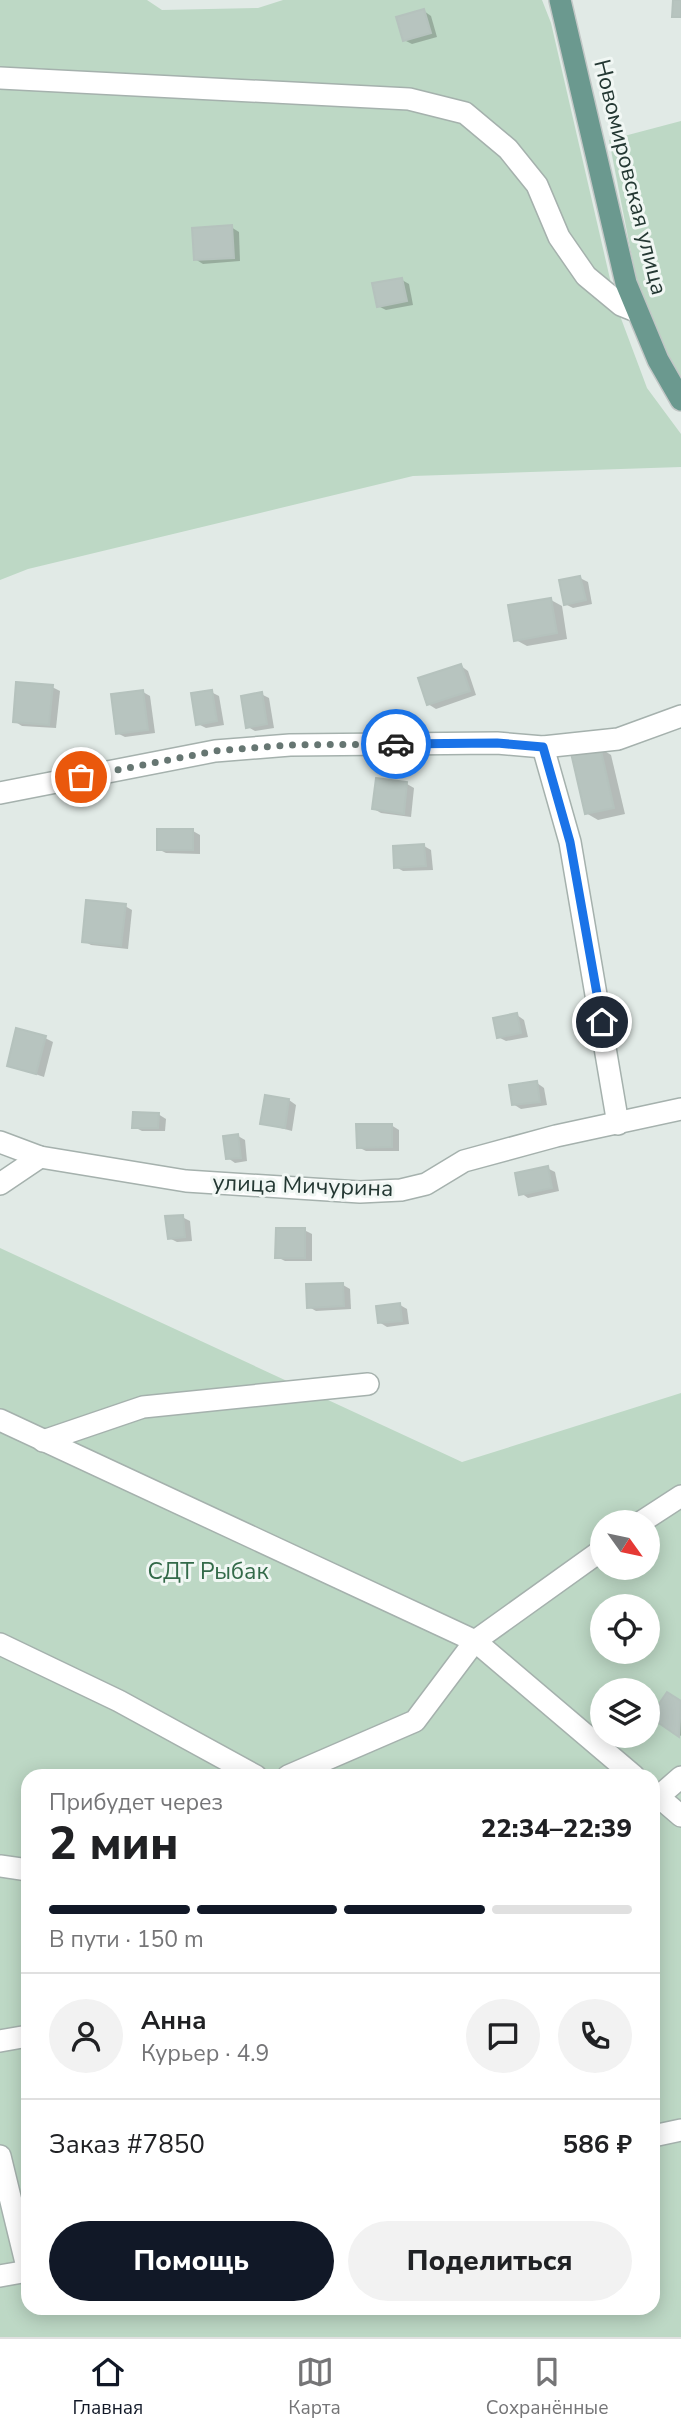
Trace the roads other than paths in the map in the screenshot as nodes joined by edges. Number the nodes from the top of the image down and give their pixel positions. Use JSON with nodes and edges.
{"nodes":[{"id":1,"x":560,"y":0,"type":"edge"},
{"id":2,"x":0,"y":78,"type":"edge"},
{"id":3,"x":636,"y":311,"type":"junction"},
{"id":4,"x":681,"y":400,"type":"edge"},
{"id":5,"x":681,"y":716,"type":"edge"},
{"id":6,"x":543,"y":747,"type":"junction"},
{"id":7,"x":0,"y":793,"type":"edge"},
{"id":8,"x":681,"y":1109,"type":"edge"},
{"id":9,"x":618,"y":1124,"type":"junction"},
{"id":10,"x":0,"y":1142,"type":"edge"},
{"id":11,"x":40,"y":1157,"type":"junction"},
{"id":12,"x":0,"y":1184,"type":"edge"},
{"id":13,"x":368,"y":1384,"type":"dead end"},
{"id":14,"x":0,"y":1420,"type":"edge"},
{"id":15,"x":43,"y":1441,"type":"junction"},
{"id":16,"x":681,"y":1496,"type":"edge"},
{"id":17,"x":659,"y":1510,"type":"edge"},
{"id":18,"x":590,"y":1559,"type":"edge"},
{"id":19,"x":475,"y":1641,"type":"junction"},
{"id":20,"x":0,"y":1643,"type":"edge"},
{"id":21,"x":243,"y":1769,"type":"edge"},
{"id":22,"x":304,"y":1769,"type":"edge"},
{"id":23,"x":626,"y":1769,"type":"edge"},
{"id":24,"x":681,"y":1777,"type":"edge"},
{"id":25,"x":660,"y":1792,"type":"edge"},
{"id":26,"x":660,"y":1798,"type":"edge"},
{"id":27,"x":681,"y":1816,"type":"edge"},
{"id":28,"x":0,"y":1866,"type":"edge"},
{"id":29,"x":21,"y":1869,"type":"edge"},
{"id":30,"x":21,"y":2037,"type":"edge"},
{"id":31,"x":0,"y":2041,"type":"edge"},
{"id":32,"x":681,"y":2130,"type":"edge"},
{"id":33,"x":660,"y":2134,"type":"edge"},
{"id":34,"x":0,"y":2156,"type":"edge"},
{"id":35,"x":21,"y":2242,"type":"edge"},
{"id":36,"x":21,"y":2272,"type":"edge"},
{"id":37,"x":0,"y":2276,"type":"edge"}],
"edges":[{"from":1,"to":3,"type":"main road","name":"Новомировская улица"},
{"from":2,"to":3,"type":"street"},
{"from":3,"to":4,"type":"main road","name":"Новомировская улица"},
{"from":5,"to":6,"type":"street"},
{"from":6,"to":7,"type":"street"},
{"from":6,"to":9,"type":"street"},
{"from":8,"to":9,"type":"street","name":"улица Мичурина"},
{"from":9,"to":11,"type":"street","name":"улица Мичурина"},
{"from":10,"to":11,"type":"street","name":"улица Мичурина"},
{"from":11,"to":12,"type":"street"},
{"from":13,"to":15,"type":"street"},
{"from":14,"to":15,"type":"street"},
{"from":15,"to":19,"type":"street"},
{"from":16,"to":17,"type":"street"},
{"from":18,"to":19,"type":"street"},
{"from":19,"to":22,"type":"street"},
{"from":19,"to":23,"type":"street"},
{"from":20,"to":21,"type":"street"},
{"from":24,"to":25,"type":"street"},
{"from":26,"to":27,"type":"street"},
{"from":28,"to":29,"type":"street"},
{"from":30,"to":31,"type":"street"},
{"from":32,"to":33,"type":"street"},
{"from":34,"to":35,"type":"street"},
{"from":36,"to":37,"type":"street"}]}
